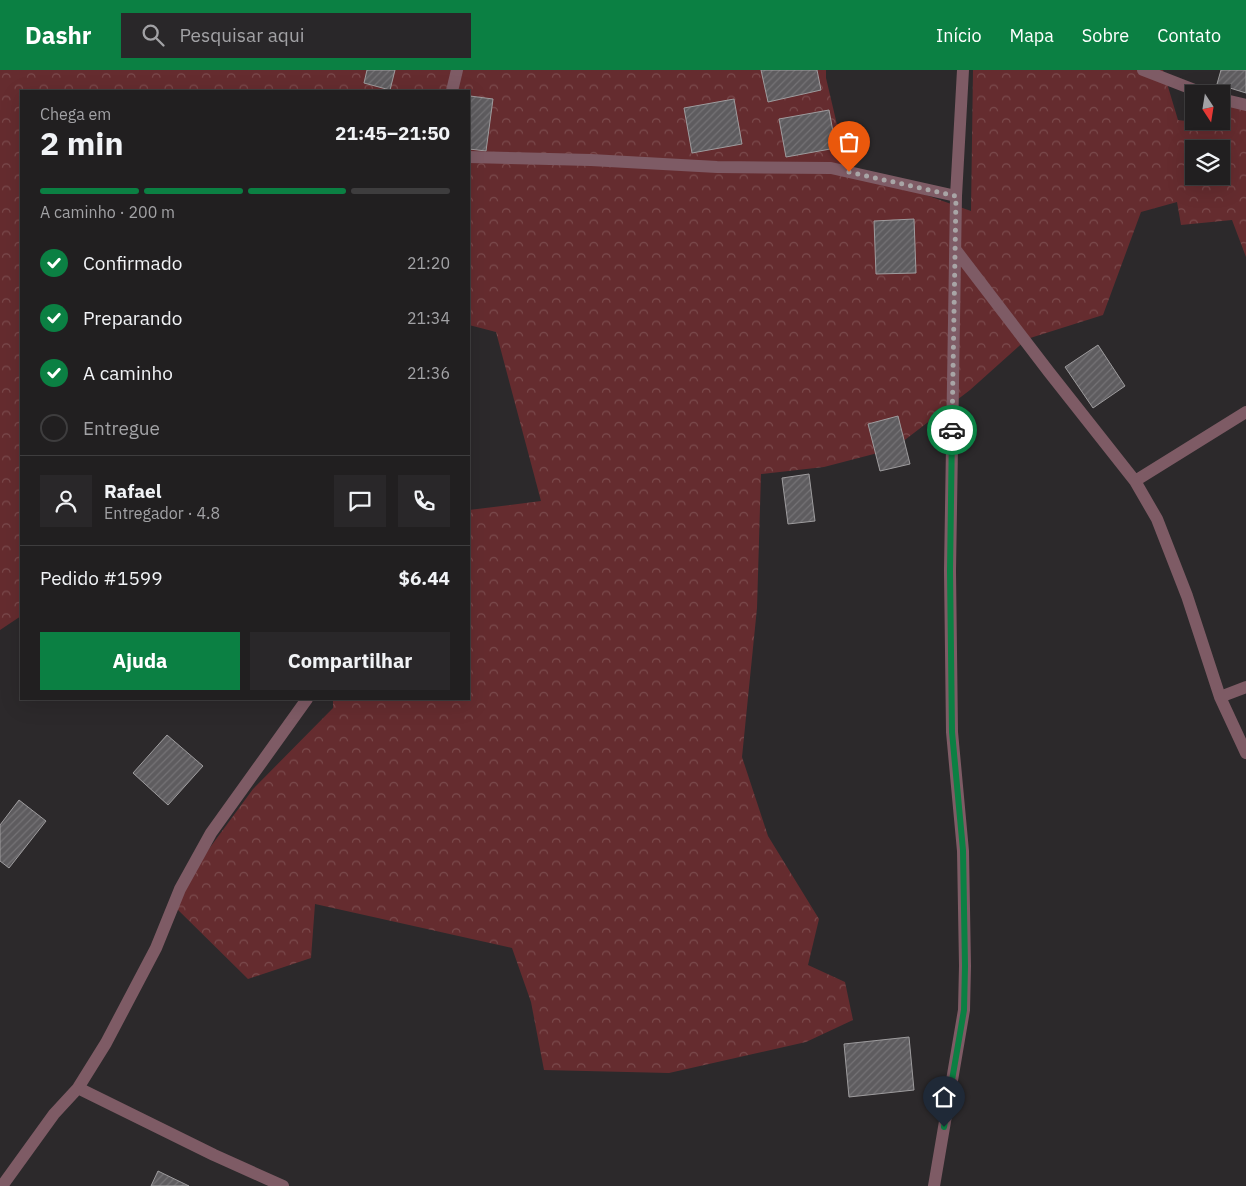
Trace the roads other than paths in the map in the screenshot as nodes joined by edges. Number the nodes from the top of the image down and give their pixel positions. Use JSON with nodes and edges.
{"nodes":[{"id":1,"x":457,"y":70,"type":"edge"},
{"id":2,"x":963,"y":70,"type":"edge"},
{"id":3,"x":1143,"y":70,"type":"edge"},
{"id":4,"x":1185,"y":86,"type":"edge"},
{"id":5,"x":452,"y":90,"type":"edge"},
{"id":6,"x":1230,"y":101,"type":"edge"},
{"id":7,"x":1246,"y":105,"type":"edge"},
{"id":8,"x":470,"y":157,"type":"edge"},
{"id":9,"x":956,"y":196,"type":"junction"},
{"id":10,"x":955,"y":249,"type":"junction"},
{"id":11,"x":1246,"y":412,"type":"edge"},
{"id":12,"x":1135,"y":480,"type":"junction"},
{"id":13,"x":1246,"y":687,"type":"edge"},
{"id":14,"x":1220,"y":697,"type":"junction"},
{"id":15,"x":305,"y":700,"type":"edge"},
{"id":16,"x":1246,"y":753,"type":"edge"},
{"id":17,"x":78,"y":1088,"type":"junction"},
{"id":18,"x":2,"y":1186,"type":"edge"},
{"id":19,"x":283,"y":1186,"type":"edge"},
{"id":20,"x":934,"y":1186,"type":"edge"}],
"edges":[{"from":1,"to":5,"type":"street"},
{"from":2,"to":9,"type":"street"},
{"from":3,"to":4,"type":"street"},
{"from":6,"to":7,"type":"street"},
{"from":8,"to":9,"type":"street"},
{"from":9,"to":10,"type":"street"},
{"from":10,"to":12,"type":"street"},
{"from":10,"to":20,"type":"street"},
{"from":11,"to":12,"type":"street"},
{"from":12,"to":14,"type":"street"},
{"from":13,"to":14,"type":"street"},
{"from":14,"to":16,"type":"street"},
{"from":15,"to":17,"type":"street"},
{"from":17,"to":18,"type":"street"},
{"from":17,"to":19,"type":"street"}]}
